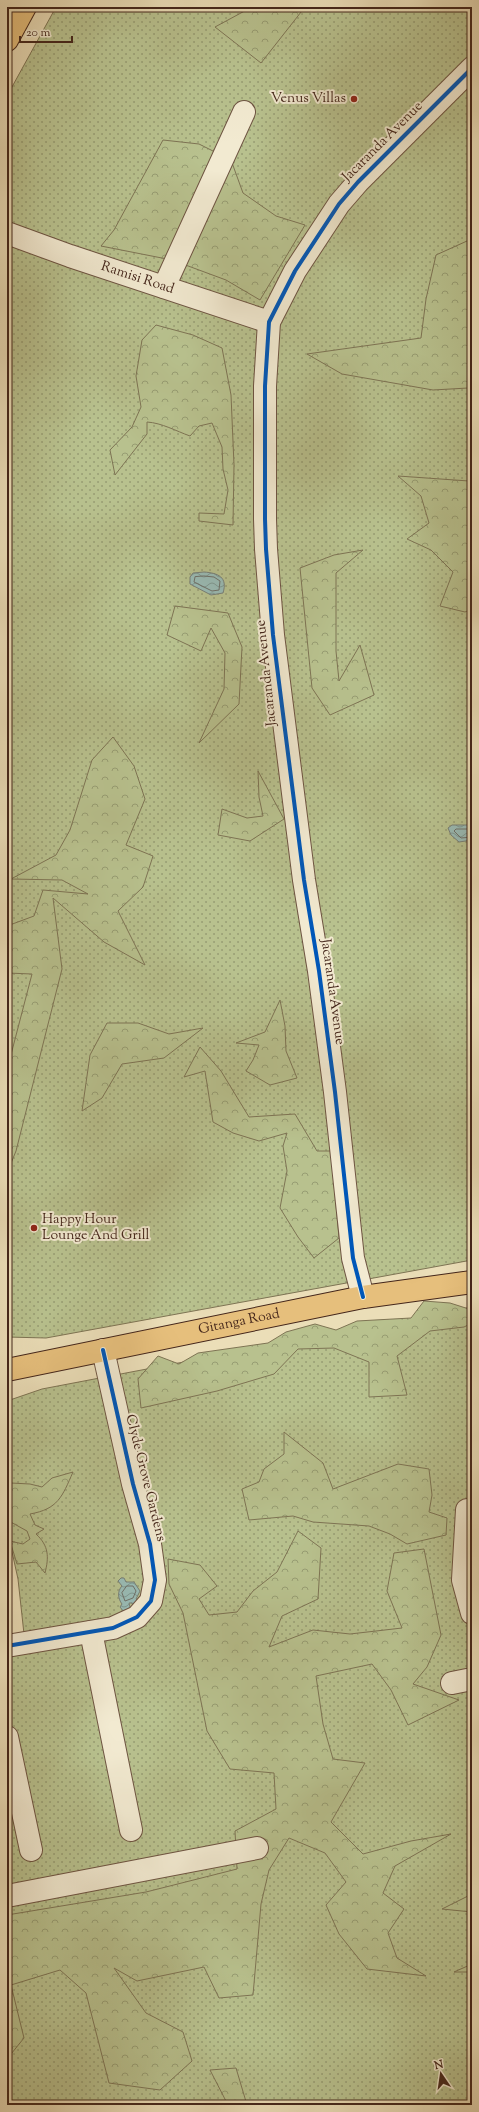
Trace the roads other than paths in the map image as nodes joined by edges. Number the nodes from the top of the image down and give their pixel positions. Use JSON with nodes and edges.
{"nodes":[{"id":1,"x":25,"y":7,"type":"edge"},
{"id":2,"x":7,"y":40,"type":"edge"},
{"id":3,"x":472,"y":68,"type":"edge"},
{"id":4,"x":244,"y":112,"type":"dead end"},
{"id":5,"x":7,"y":233,"type":"edge"},
{"id":6,"x":164,"y":287,"type":"junction"},
{"id":7,"x":269,"y":322,"type":"junction"},
{"id":8,"x":472,"y":1282,"type":"edge"},
{"id":9,"x":363,"y":1297,"type":"junction"},
{"id":10,"x":103,"y":1350,"type":"junction"},
{"id":11,"x":7,"y":1370,"type":"edge"},
{"id":12,"x":467,"y":1510,"type":"dead end"},
{"id":13,"x":472,"y":1613,"type":"edge"},
{"id":14,"x":91,"y":1632,"type":"junction"},
{"id":15,"x":7,"y":1646,"type":"edge"},
{"id":16,"x":7,"y":1737,"type":"edge"},
{"id":17,"x":131,"y":1830,"type":"dead end"},
{"id":18,"x":257,"y":1848,"type":"dead end"},
{"id":19,"x":31,"y":1850,"type":"dead end"},
{"id":20,"x":7,"y":1896,"type":"edge"}],
"edges":[{"from":1,"to":2,"type":"main road"},
{"from":3,"to":7,"type":"street","name":"Jacaranda Avenue"},
{"from":4,"to":6,"type":"street"},
{"from":5,"to":6,"type":"street","name":"Ramisi Road"},
{"from":6,"to":7,"type":"street","name":"Ramisi Road"},
{"from":7,"to":9,"type":"street","name":"Jacaranda Avenue"},
{"from":8,"to":9,"type":"main road","name":"Gitanga Road"},
{"from":9,"to":10,"type":"main road","name":"Gitanga Road"},
{"from":10,"to":11,"type":"main road","name":"Gitanga Road"},
{"from":10,"to":14,"type":"street","name":"Clyde Grove Gardens"},
{"from":12,"to":13,"type":"street"},
{"from":14,"to":15,"type":"street","name":"Clyde Grove Gardens"},
{"from":14,"to":17,"type":"street"},
{"from":16,"to":19,"type":"street"},
{"from":18,"to":20,"type":"street"}]}
